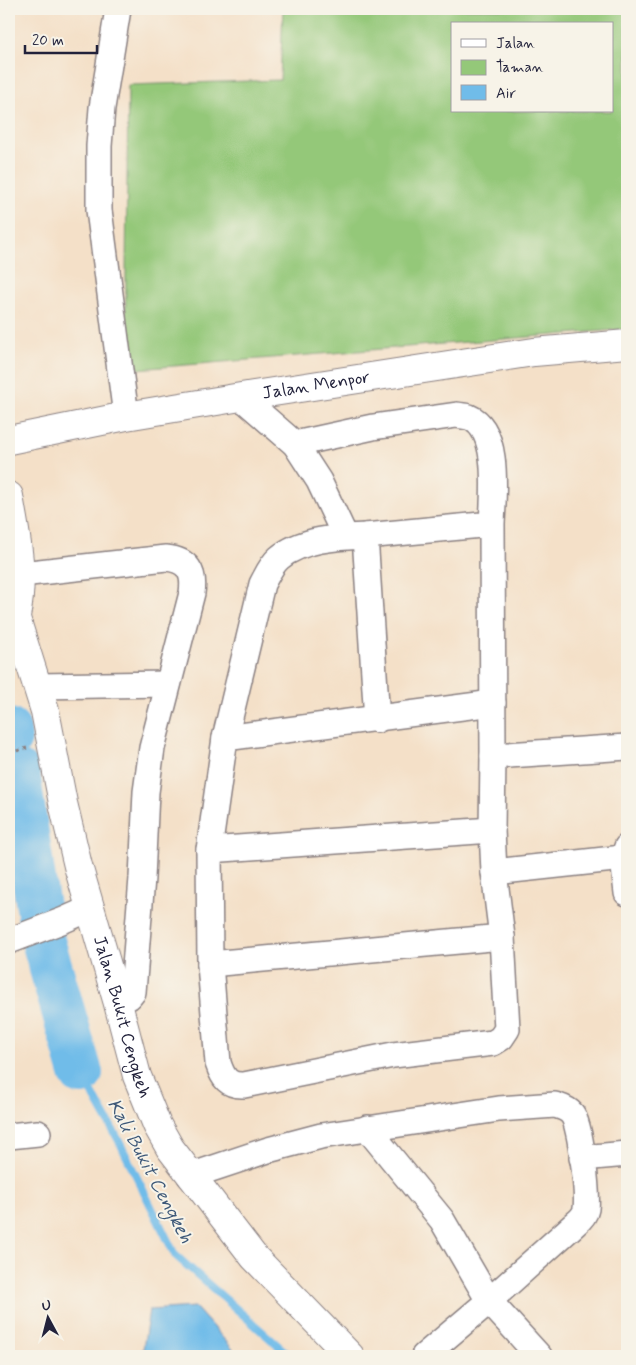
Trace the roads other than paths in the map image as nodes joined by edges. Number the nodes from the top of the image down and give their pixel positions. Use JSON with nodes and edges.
{"nodes":[{"id":1,"x":118,"y":9,"type":"edge"},
{"id":2,"x":627,"y":344,"type":"edge"},
{"id":3,"x":241,"y":397,"type":"junction"},
{"id":4,"x":126,"y":416,"type":"junction"},
{"id":5,"x":9,"y":440,"type":"edge"},
{"id":6,"x":295,"y":444,"type":"junction"},
{"id":7,"x":9,"y":496,"type":"edge"},
{"id":8,"x":492,"y":524,"type":"junction"},
{"id":9,"x":355,"y":536,"type":"junction"},
{"id":10,"x":15,"y":595,"type":"edge"},
{"id":11,"x":168,"y":684,"type":"junction"},
{"id":12,"x":38,"y":686,"type":"junction"},
{"id":13,"x":493,"y":703,"type":"junction"},
{"id":14,"x":377,"y":720,"type":"junction"},
{"id":15,"x":225,"y":738,"type":"junction"},
{"id":16,"x":627,"y":747,"type":"edge"},
{"id":17,"x":493,"y":756,"type":"junction"},
{"id":18,"x":492,"y":830,"type":"junction"},
{"id":19,"x":209,"y":850,"type":"junction"},
{"id":20,"x":625,"y":852,"type":"edge"},
{"id":21,"x":494,"y":872,"type":"junction"},
{"id":22,"x":627,"y":893,"type":"edge"},
{"id":23,"x":91,"y":908,"type":"junction"},
{"id":24,"x":502,"y":938,"type":"junction"},
{"id":25,"x":12,"y":940,"type":"edge"},
{"id":26,"x":210,"y":964,"type":"junction"},
{"id":27,"x":117,"y":1000,"type":"junction"},
{"id":28,"x":367,"y":1128,"type":"junction"},
{"id":29,"x":38,"y":1132,"type":"dead end"},
{"id":30,"x":9,"y":1136,"type":"edge"},
{"id":31,"x":627,"y":1154,"type":"edge"},
{"id":32,"x":582,"y":1158,"type":"junction"},
{"id":33,"x":190,"y":1176,"type":"junction"},
{"id":34,"x":489,"y":1301,"type":"junction"},
{"id":35,"x":350,"y":1356,"type":"edge"},
{"id":36,"x":424,"y":1356,"type":"edge"},
{"id":37,"x":539,"y":1356,"type":"edge"}],
"edges":[{"from":1,"to":4,"type":"street"},
{"from":2,"to":3,"type":"street","name":"Jalan Menpor"},
{"from":3,"to":4,"type":"street","name":"Jalan Menpor"},
{"from":3,"to":6,"type":"street"},
{"from":4,"to":5,"type":"street","name":"Jalan Menpor"},
{"from":6,"to":8,"type":"street"},
{"from":6,"to":9,"type":"street"},
{"from":7,"to":10,"type":"street","name":"Jalan Bukit Cengkeh"},
{"from":8,"to":9,"type":"street"},
{"from":8,"to":13,"type":"street"},
{"from":9,"to":14,"type":"street"},
{"from":9,"to":15,"type":"street"},
{"from":10,"to":11,"type":"street"},
{"from":10,"to":12,"type":"street","name":"Jalan Bukit Cengkeh"},
{"from":11,"to":12,"type":"street"},
{"from":11,"to":27,"type":"street"},
{"from":12,"to":23,"type":"street","name":"Jalan Bukit Cengkeh"},
{"from":13,"to":14,"type":"street"},
{"from":13,"to":17,"type":"street"},
{"from":14,"to":15,"type":"street"},
{"from":15,"to":19,"type":"street"},
{"from":16,"to":17,"type":"street"},
{"from":17,"to":18,"type":"street"},
{"from":18,"to":19,"type":"street"},
{"from":18,"to":21,"type":"street"},
{"from":19,"to":26,"type":"street"},
{"from":20,"to":21,"type":"street"},
{"from":20,"to":22,"type":"street"},
{"from":21,"to":24,"type":"street"},
{"from":23,"to":25,"type":"street"},
{"from":23,"to":27,"type":"street","name":"Jalan Bukit Cengkeh"},
{"from":24,"to":26,"type":"street"},
{"from":24,"to":26,"type":"street"},
{"from":27,"to":33,"type":"street","name":"Jalan Bukit Cengkeh"},
{"from":28,"to":32,"type":"street"},
{"from":28,"to":33,"type":"street"},
{"from":28,"to":34,"type":"street"},
{"from":29,"to":30,"type":"street"},
{"from":31,"to":32,"type":"street"},
{"from":32,"to":34,"type":"street"},
{"from":33,"to":35,"type":"street","name":"Jalan Bukit Cengkeh"},
{"from":34,"to":36,"type":"street"},
{"from":34,"to":37,"type":"street"}]}
